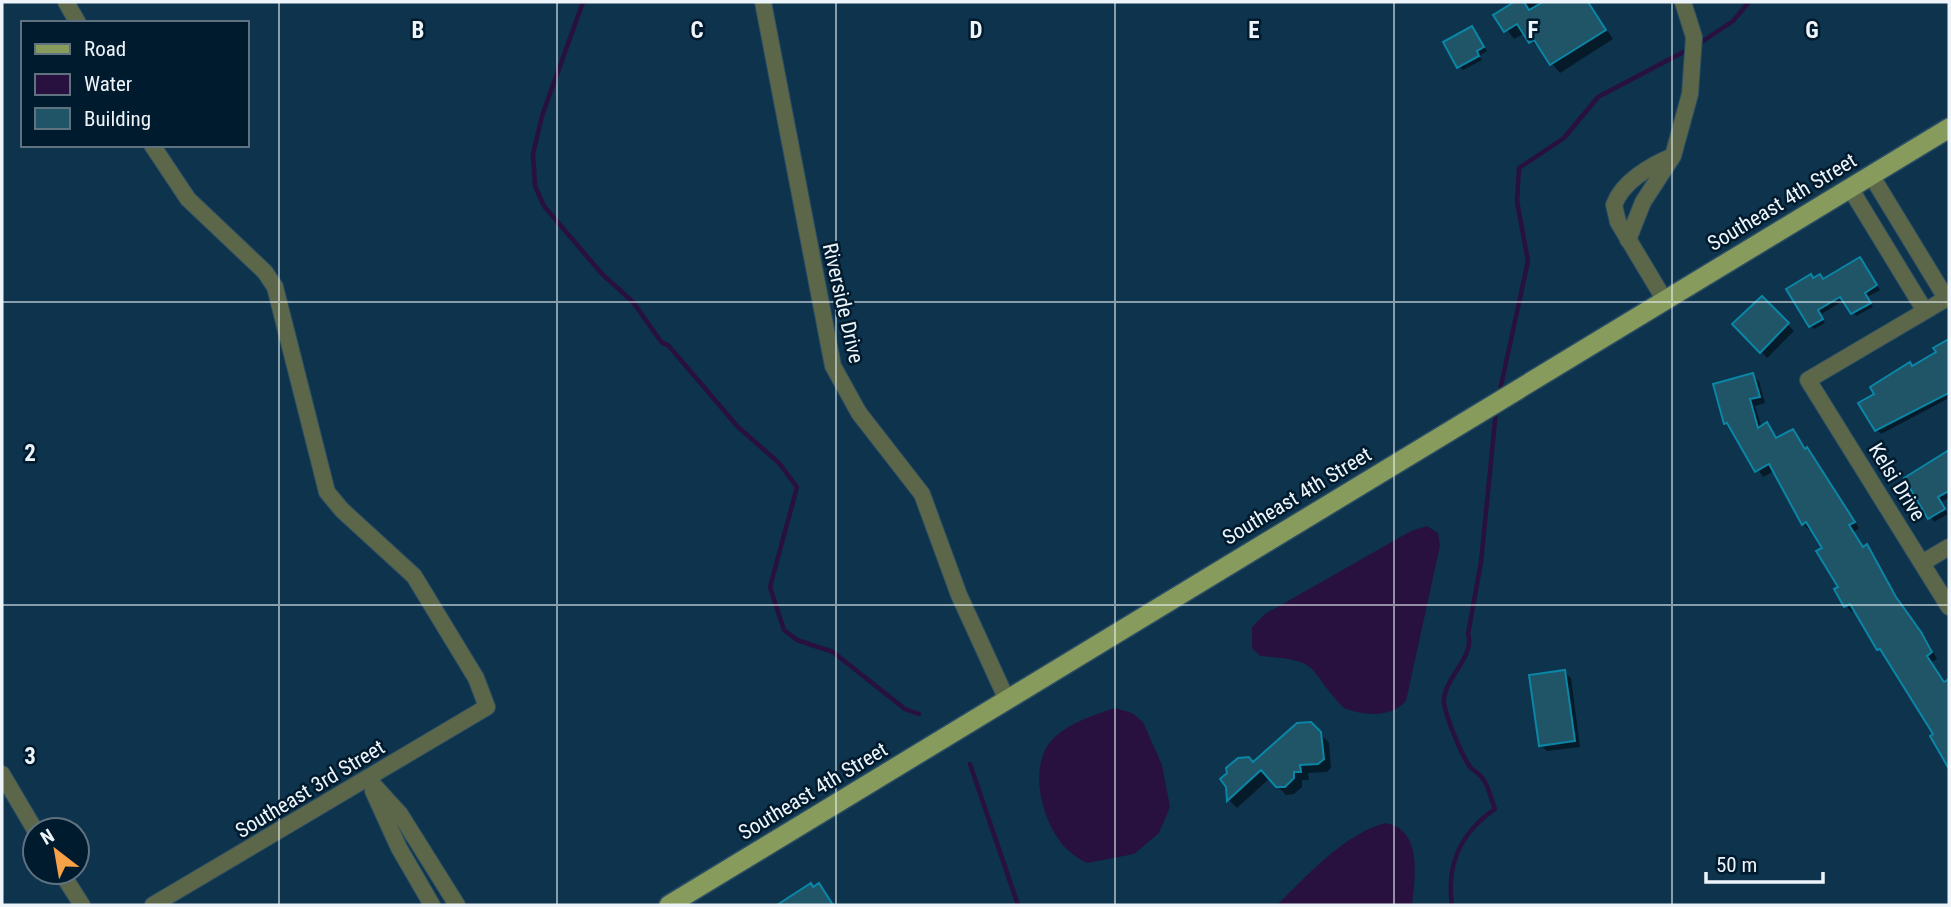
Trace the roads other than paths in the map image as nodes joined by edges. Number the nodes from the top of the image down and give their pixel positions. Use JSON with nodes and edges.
{"nodes":[{"id":1,"x":66,"y":2,"type":"edge"},
{"id":2,"x":763,"y":2,"type":"edge"},
{"id":3,"x":1683,"y":2,"type":"edge"},
{"id":4,"x":77,"y":21,"type":"edge"},
{"id":5,"x":1949,"y":128,"type":"edge"},
{"id":6,"x":153,"y":147,"type":"edge"},
{"id":7,"x":1673,"y":156,"type":"junction"},
{"id":8,"x":1871,"y":175,"type":"junction"},
{"id":9,"x":1850,"y":188,"type":"junction"},
{"id":10,"x":1628,"y":240,"type":"junction"},
{"id":11,"x":1948,"y":298,"type":"edge"},
{"id":12,"x":1664,"y":299,"type":"junction"},
{"id":13,"x":1925,"y":311,"type":"junction"},
{"id":14,"x":1949,"y":547,"type":"edge"},
{"id":15,"x":1922,"y":563,"type":"junction"},
{"id":16,"x":1949,"y":607,"type":"edge"},
{"id":17,"x":1007,"y":700,"type":"junction"},
{"id":18,"x":2,"y":774,"type":"edge"},
{"id":19,"x":368,"y":779,"type":"junction"},
{"id":20,"x":27,"y":816,"type":"edge"},
{"id":21,"x":70,"y":886,"type":"edge"},
{"id":22,"x":82,"y":905,"type":"edge"},
{"id":23,"x":153,"y":905,"type":"edge"},
{"id":24,"x":432,"y":905,"type":"edge"},
{"id":25,"x":457,"y":905,"type":"edge"},
{"id":26,"x":669,"y":905,"type":"edge"}],
"edges":[{"from":1,"to":4,"type":"street"},
{"from":2,"to":17,"type":"street","name":"Riverside Drive"},
{"from":3,"to":7,"type":"street"},
{"from":5,"to":8,"type":"main road","name":"Southeast 4th Street"},
{"from":6,"to":19,"type":"street","name":"Southeast 3rd Street"},
{"from":7,"to":10,"type":"street"},
{"from":7,"to":10,"type":"street"},
{"from":8,"to":9,"type":"main road","name":"Southeast 4th Street"},
{"from":8,"to":11,"type":"street"},
{"from":9,"to":12,"type":"main road","name":"Southeast 4th Street"},
{"from":9,"to":13,"type":"street"},
{"from":10,"to":12,"type":"street"},
{"from":11,"to":13,"type":"street"},
{"from":12,"to":17,"type":"main road","name":"Southeast 4th Street"},
{"from":13,"to":15,"type":"street","name":"Kelsi Drive"},
{"from":14,"to":15,"type":"street"},
{"from":15,"to":16,"type":"street","name":"Kelsi Drive"},
{"from":17,"to":26,"type":"main road","name":"Southeast 4th Street"},
{"from":18,"to":20,"type":"street"},
{"from":19,"to":23,"type":"street","name":"Southeast 3rd Street"},
{"from":19,"to":24,"type":"street"},
{"from":19,"to":25,"type":"street"},
{"from":21,"to":22,"type":"street"}]}
